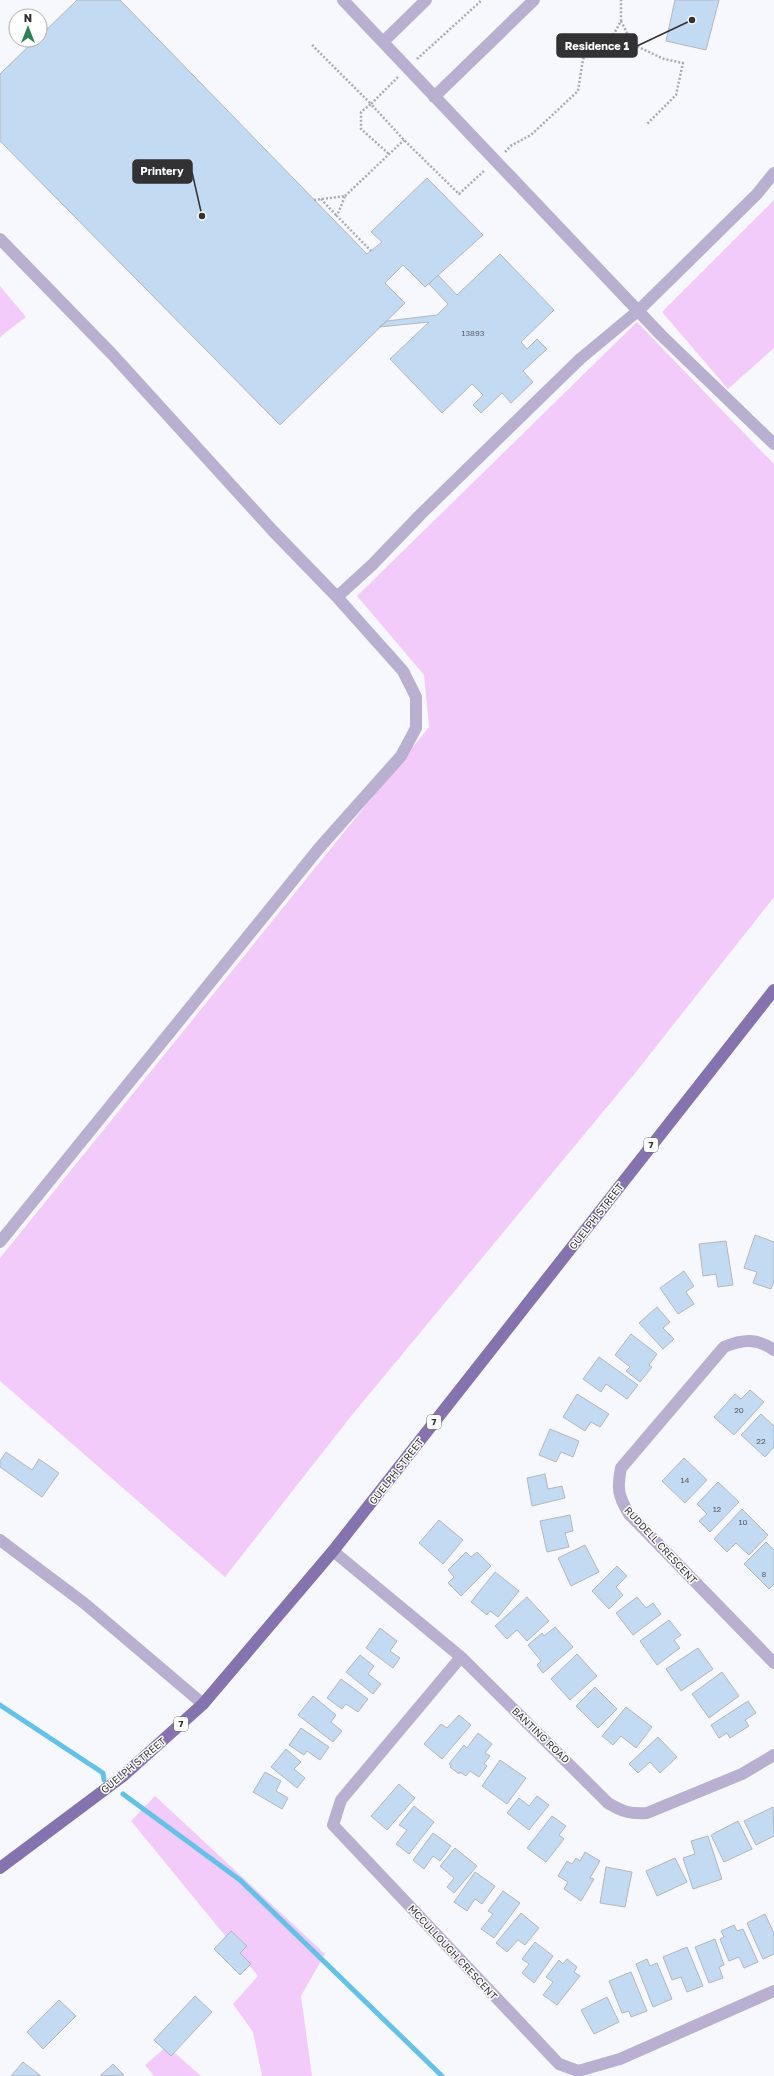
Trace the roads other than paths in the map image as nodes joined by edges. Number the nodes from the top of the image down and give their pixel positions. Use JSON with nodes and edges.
{"nodes":[{"id":1,"x":343,"y":0,"type":"edge"},
{"id":2,"x":426,"y":0,"type":"edge"},
{"id":3,"x":534,"y":0,"type":"edge"},
{"id":4,"x":383,"y":42,"type":"junction"},
{"id":5,"x":434,"y":97,"type":"junction"},
{"id":6,"x":774,"y":172,"type":"edge"},
{"id":7,"x":0,"y":239,"type":"edge"},
{"id":8,"x":639,"y":310,"type":"junction"},
{"id":9,"x":774,"y":444,"type":"edge"},
{"id":10,"x":337,"y":597,"type":"junction"},
{"id":11,"x":774,"y":990,"type":"edge"},
{"id":12,"x":0,"y":1242,"type":"edge"},
{"id":13,"x":774,"y":1350,"type":"edge"},
{"id":14,"x":0,"y":1540,"type":"edge"},
{"id":15,"x":333,"y":1551,"type":"junction"},
{"id":16,"x":461,"y":1657,"type":"junction"},
{"id":17,"x":774,"y":1663,"type":"edge"},
{"id":18,"x":203,"y":1704,"type":"junction"},
{"id":19,"x":774,"y":1755,"type":"edge"},
{"id":20,"x":0,"y":1868,"type":"edge"},
{"id":21,"x":774,"y":1991,"type":"edge"}],
"edges":[{"from":1,"to":4,"type":"street"},
{"from":2,"to":4,"type":"street"},
{"from":3,"to":5,"type":"street"},
{"from":4,"to":5,"type":"street"},
{"from":5,"to":8,"type":"street"},
{"from":6,"to":8,"type":"street"},
{"from":7,"to":10,"type":"street"},
{"from":8,"to":9,"type":"street"},
{"from":8,"to":10,"type":"street"},
{"from":10,"to":12,"type":"street"},
{"from":11,"to":15,"type":"main road","name":"GUELPH STREET","number":"7"},
{"from":13,"to":17,"type":"street","name":"RUDDELL CRESCENT"},
{"from":14,"to":18,"type":"street"},
{"from":15,"to":16,"type":"street","name":"BANTING ROAD"},
{"from":15,"to":18,"type":"main road","name":"GUELPH STREET","number":"7"},
{"from":16,"to":19,"type":"street","name":"BANTING ROAD"},
{"from":16,"to":21,"type":"street","name":"MCCULLOUGH CRESCENT"},
{"from":18,"to":20,"type":"main road","name":"GUELPH STREET","number":"7"}]}
